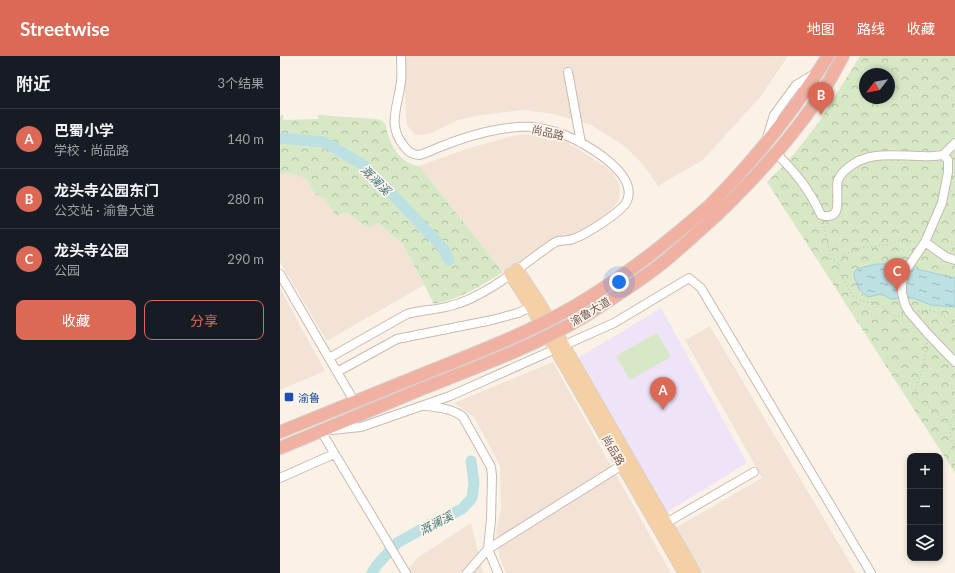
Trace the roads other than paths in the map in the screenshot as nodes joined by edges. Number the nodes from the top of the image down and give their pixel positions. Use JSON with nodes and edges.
{"nodes":[{"id":1,"x":401,"y":56,"type":"edge"},
{"id":2,"x":828,"y":56,"type":"edge"},
{"id":3,"x":843,"y":56,"type":"edge"},
{"id":4,"x":568,"y":72,"type":"dead end"},
{"id":5,"x":581,"y":143,"type":"junction"},
{"id":6,"x":955,"y":143,"type":"edge"},
{"id":7,"x":776,"y":153,"type":"junction"},
{"id":8,"x":943,"y":155,"type":"junction"},
{"id":9,"x":924,"y":242,"type":"junction"},
{"id":10,"x":955,"y":260,"type":"edge"},
{"id":11,"x":514,"y":272,"type":"junction"},
{"id":12,"x":280,"y":274,"type":"edge"},
{"id":13,"x":530,"y":307,"type":"junction"},
{"id":14,"x":559,"y":348,"type":"junction"},
{"id":15,"x":329,"y":358,"type":"junction"},
{"id":16,"x":955,"y":362,"type":"edge"},
{"id":17,"x":337,"y":372,"type":"junction"},
{"id":18,"x":354,"y":401,"type":"junction"},
{"id":19,"x":423,"y":406,"type":"junction"},
{"id":20,"x":321,"y":431,"type":"junction"},
{"id":21,"x":280,"y":432,"type":"edge"},
{"id":22,"x":280,"y":448,"type":"edge"},
{"id":23,"x":334,"y":454,"type":"junction"},
{"id":24,"x":622,"y":465,"type":"junction"},
{"id":25,"x":754,"y":472,"type":"dead end"},
{"id":26,"x":280,"y":478,"type":"edge"},
{"id":27,"x":666,"y":523,"type":"junction"},
{"id":28,"x":488,"y":549,"type":"junction"},
{"id":29,"x":406,"y":573,"type":"edge"},
{"id":30,"x":466,"y":573,"type":"edge"},
{"id":31,"x":498,"y":573,"type":"edge"},
{"id":32,"x":684,"y":573,"type":"edge"},
{"id":33,"x":696,"y":573,"type":"edge"},
{"id":34,"x":871,"y":573,"type":"edge"}],
"edges":[{"from":1,"to":5,"type":"street","name":"尚品路"},
{"from":2,"to":18,"type":"highway","name":"渝鲁大道","bridge":true},
{"from":3,"to":7,"type":"highway","name":"渝鲁大道"},
{"from":4,"to":5,"type":"street"},
{"from":5,"to":11,"type":"street","name":"尚品路"},
{"from":6,"to":8,"type":"street"},
{"from":7,"to":8,"type":"street"},
{"from":7,"to":20,"type":"highway","name":"渝鲁大道","bridge":true},
{"from":8,"to":9,"type":"street"},
{"from":9,"to":10,"type":"street"},
{"from":9,"to":16,"type":"street"},
{"from":11,"to":13,"type":"main road","name":"尚品路"},
{"from":11,"to":14,"type":"main road","name":"尚品路"},
{"from":11,"to":15,"type":"street"},
{"from":12,"to":15,"type":"street"},
{"from":13,"to":14,"type":"main road","name":"尚品路"},
{"from":13,"to":17,"type":"street"},
{"from":14,"to":19,"type":"street"},
{"from":14,"to":24,"type":"main road","name":"尚品路"},
{"from":14,"to":27,"type":"main road","name":"尚品路"},
{"from":14,"to":34,"type":"street"},
{"from":15,"to":17,"type":"street"},
{"from":17,"to":18,"type":"street"},
{"from":18,"to":21,"type":"highway","name":"渝鲁大道"},
{"from":19,"to":20,"type":"street"},
{"from":19,"to":28,"type":"street"},
{"from":20,"to":22,"type":"highway","name":"渝鲁大道"},
{"from":20,"to":23,"type":"street"},
{"from":23,"to":26,"type":"street"},
{"from":23,"to":29,"type":"street"},
{"from":24,"to":28,"type":"street"},
{"from":24,"to":32,"type":"main road","name":"尚品路"},
{"from":25,"to":27,"type":"street"},
{"from":27,"to":33,"type":"main road","name":"尚品路"},
{"from":28,"to":30,"type":"street"},
{"from":28,"to":31,"type":"street"}]}
